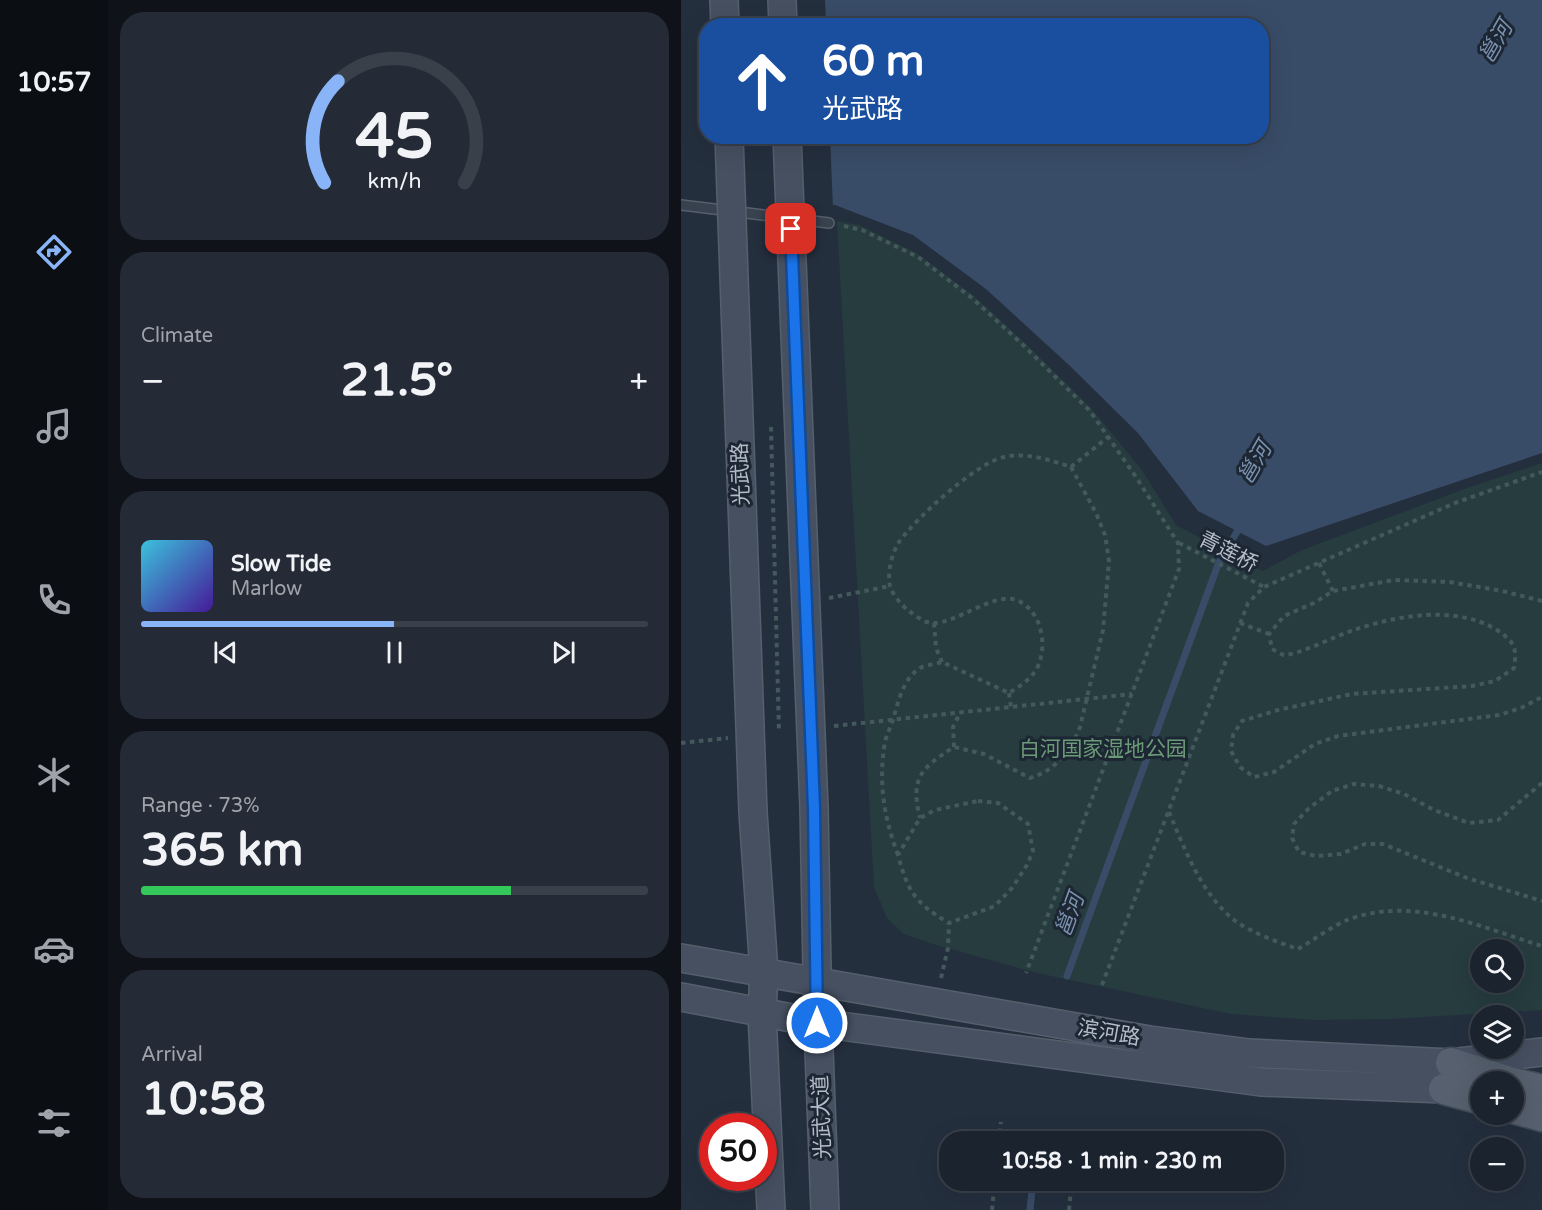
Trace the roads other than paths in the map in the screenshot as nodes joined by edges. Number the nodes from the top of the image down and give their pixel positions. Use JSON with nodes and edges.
{"nodes":[{"id":1,"x":724,"y":0,"type":"edge"},
{"id":2,"x":782,"y":0,"type":"edge"},
{"id":3,"x":725,"y":18,"type":"edge"},
{"id":4,"x":783,"y":18,"type":"edge"},
{"id":5,"x":729,"y":144,"type":"edge"},
{"id":6,"x":787,"y":144,"type":"edge"},
{"id":7,"x":681,"y":205,"type":"edge"},
{"id":8,"x":829,"y":224,"type":"road end"},
{"id":9,"x":681,"y":958,"type":"edge"},
{"id":10,"x":764,"y":972,"type":"junction"},
{"id":11,"x":818,"y":980,"type":"junction"},
{"id":12,"x":681,"y":997,"type":"edge"},
{"id":13,"x":762,"y":1013,"type":"junction"},
{"id":14,"x":817,"y":1023,"type":"junction"},
{"id":15,"x":1542,"y":1052,"type":"edge"},
{"id":16,"x":1448,"y":1076,"type":"junction"},
{"id":17,"x":1470,"y":1078,"type":"edge"},
{"id":18,"x":1542,"y":1078,"type":"edge"},
{"id":19,"x":1524,"y":1080,"type":"edge"},
{"id":20,"x":1470,"y":1082,"type":"edge"},
{"id":21,"x":1524,"y":1085,"type":"edge"},
{"id":22,"x":1542,"y":1090,"type":"edge"},
{"id":23,"x":1470,"y":1091,"type":"edge"},
{"id":24,"x":1524,"y":1111,"type":"edge"},
{"id":25,"x":1542,"y":1116,"type":"edge"},
{"id":26,"x":771,"y":1210,"type":"edge"},
{"id":27,"x":825,"y":1210,"type":"edge"}],
"edges":[{"from":1,"to":3,"type":"main road"},
{"from":2,"to":4,"type":"main road"},
{"from":5,"to":10,"type":"main road","name":"光武路","bridge":true},
{"from":6,"to":11,"type":"main road","name":"光武大道","bridge":true},
{"from":7,"to":8,"type":"lane"},
{"from":9,"to":10,"type":"main road","name":"滨河路"},
{"from":10,"to":11,"type":"main road","name":"滨河路"},
{"from":10,"to":13,"type":"main road"},
{"from":11,"to":14,"type":"main road","name":"光武大道"},
{"from":11,"to":16,"type":"main road","name":"滨河路"},
{"from":12,"to":13,"type":"main road","name":"滨河路"},
{"from":13,"to":14,"type":"main road","name":"滨河路"},
{"from":13,"to":26,"type":"main road"},
{"from":14,"to":16,"type":"main road","name":"滨河路"},
{"from":14,"to":27,"type":"main road","name":"光武大道"},
{"from":15,"to":16,"type":"main road","name":"滨河路"},
{"from":16,"to":17,"type":"main road"},
{"from":16,"to":20,"type":"main road","name":"滨河路"},
{"from":16,"to":23,"type":"main road"},
{"from":18,"to":19,"type":"main road"},
{"from":21,"to":22,"type":"main road"},
{"from":24,"to":25,"type":"main road"}]}
